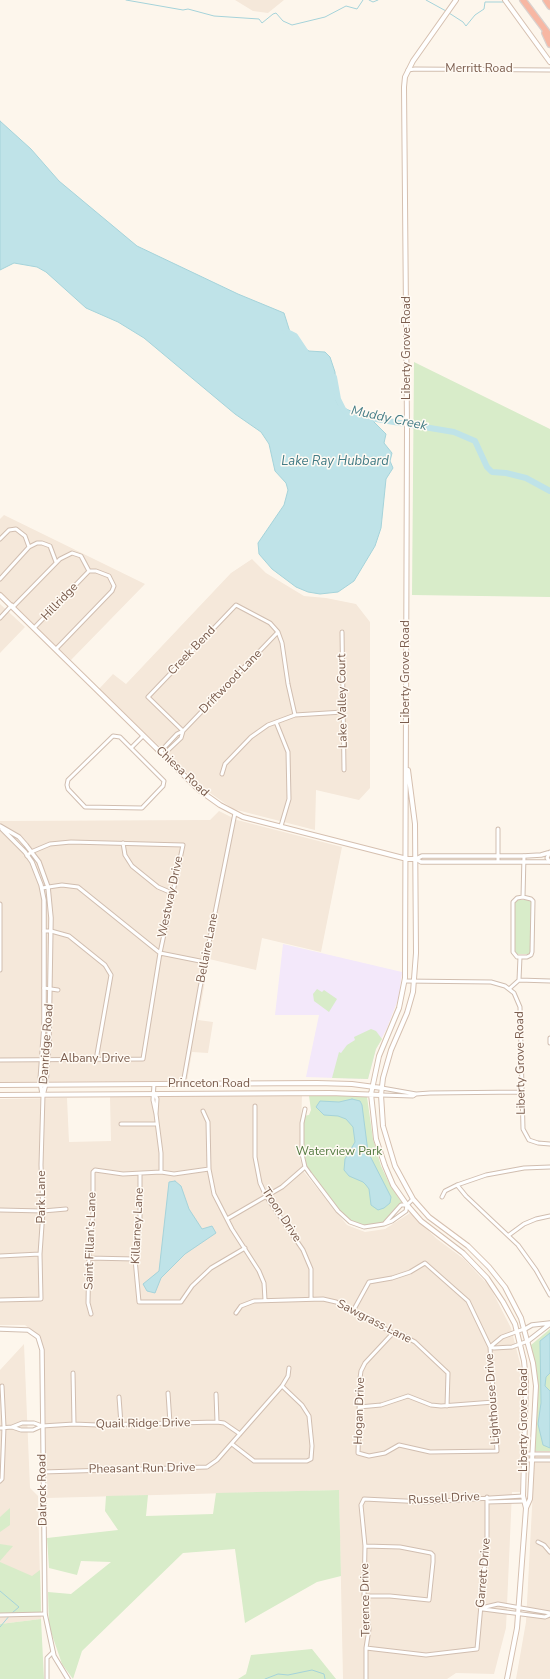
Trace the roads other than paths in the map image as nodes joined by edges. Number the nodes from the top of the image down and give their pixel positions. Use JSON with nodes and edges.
{"nodes":[{"id":1,"x":456,"y":0,"type":"edge"},
{"id":2,"x":505,"y":0,"type":"edge"},
{"id":3,"x":523,"y":0,"type":"edge"},
{"id":4,"x":546,"y":0,"type":"edge"},
{"id":5,"x":550,"y":6,"type":"edge"},
{"id":6,"x":541,"y":24,"type":"junction"},
{"id":7,"x":550,"y":36,"type":"edge"},
{"id":8,"x":550,"y":44,"type":"edge"},
{"id":9,"x":550,"y":62,"type":"edge"},
{"id":10,"x":408,"y":70,"type":"junction"},
{"id":11,"x":550,"y":70,"type":"edge"},
{"id":12,"x":1,"y":538,"type":"edge"},
{"id":13,"x":29,"y":547,"type":"junction"},
{"id":14,"x":56,"y":562,"type":"junction"},
{"id":15,"x":89,"y":571,"type":"junction"},
{"id":16,"x":0,"y":579,"type":"edge"},
{"id":17,"x":0,"y":595,"type":"edge"},
{"id":18,"x":12,"y":606,"type":"junction"},
{"id":19,"x":0,"y":618,"type":"edge"},
{"id":20,"x":34,"y":628,"type":"junction"},
{"id":21,"x":278,"y":632,"type":"junction"},
{"id":22,"x":342,"y":632,"type":"dead end"},
{"id":23,"x":56,"y":649,"type":"junction"},
{"id":24,"x":343,"y":712,"type":"junction"},
{"id":25,"x":295,"y":715,"type":"junction"},
{"id":26,"x":276,"y":722,"type":"junction"},
{"id":27,"x":183,"y":732,"type":"junction"},
{"id":28,"x":143,"y":736,"type":"junction"},
{"id":29,"x":131,"y":748,"type":"junction"},
{"id":30,"x":162,"y":754,"type":"junction"},
{"id":31,"x":407,"y":760,"type":"junction"},
{"id":32,"x":344,"y":770,"type":"dead end"},
{"id":33,"x":222,"y":774,"type":"dead end"},
{"id":34,"x":235,"y":813,"type":"junction"},
{"id":35,"x":281,"y":826,"type":"junction"},
{"id":36,"x":0,"y":827,"type":"edge"},
{"id":37,"x":498,"y":829,"type":"dead end"},
{"id":38,"x":124,"y":843,"type":"junction"},
{"id":39,"x":31,"y":852,"type":"junction"},
{"id":40,"x":549,"y":852,"type":"edge"},
{"id":41,"x":28,"y":856,"type":"junction"},
{"id":42,"x":498,"y":856,"type":"junction"},
{"id":43,"x":524,"y":856,"type":"junction"},
{"id":44,"x":407,"y":859,"type":"junction"},
{"id":45,"x":416,"y":859,"type":"junction"},
{"id":46,"x":498,"y":861,"type":"junction"},
{"id":47,"x":524,"y":861,"type":"junction"},
{"id":48,"x":550,"y":862,"type":"edge"},
{"id":49,"x":48,"y":887,"type":"junction"},
{"id":50,"x":42,"y":888,"type":"junction"},
{"id":51,"x":172,"y":893,"type":"junction"},
{"id":52,"x":523,"y":897,"type":"junction"},
{"id":53,"x":0,"y":904,"type":"edge"},
{"id":54,"x":50,"y":930,"type":"junction"},
{"id":55,"x":44,"y":931,"type":"junction"},
{"id":56,"x":160,"y":953,"type":"junction"},
{"id":57,"x":520,"y":957,"type":"junction"},
{"id":58,"x":206,"y":962,"type":"junction"},
{"id":59,"x":0,"y":970,"type":"edge"},
{"id":60,"x":519,"y":980,"type":"junction"},
{"id":61,"x":405,"y":981,"type":"junction"},
{"id":62,"x":550,"y":981,"type":"edge"},
{"id":63,"x":414,"y":982,"type":"junction"},
{"id":64,"x":44,"y":988,"type":"junction"},
{"id":65,"x":50,"y":989,"type":"junction"},
{"id":66,"x":510,"y":989,"type":"junction"},
{"id":67,"x":58,"y":990,"type":"dead end"},
{"id":68,"x":550,"y":1038,"type":"edge"},
{"id":69,"x":550,"y":1042,"type":"edge"},
{"id":70,"x":48,"y":1058,"type":"junction"},
{"id":71,"x":143,"y":1059,"type":"joint"},
{"id":72,"x":0,"y":1060,"type":"edge"},
{"id":73,"x":42,"y":1060,"type":"junction"},
{"id":74,"x":96,"y":1060,"type":"junction"},
{"id":75,"x":88,"y":1084,"type":"junction"},
{"id":76,"x":154,"y":1084,"type":"junction"},
{"id":77,"x":183,"y":1084,"type":"junction"},
{"id":78,"x":0,"y":1085,"type":"edge"},
{"id":79,"x":43,"y":1085,"type":"junction"},
{"id":80,"x":253,"y":1085,"type":"junction"},
{"id":81,"x":372,"y":1086,"type":"junction"},
{"id":82,"x":382,"y":1088,"type":"junction"},
{"id":83,"x":522,"y":1092,"type":"junction"},
{"id":84,"x":255,"y":1093,"type":"junction"},
{"id":85,"x":88,"y":1094,"type":"junction"},
{"id":86,"x":155,"y":1094,"type":"junction"},
{"id":87,"x":371,"y":1094,"type":"junction"},
{"id":88,"x":416,"y":1094,"type":"junction"},
{"id":89,"x":0,"y":1095,"type":"edge"},
{"id":90,"x":43,"y":1095,"type":"junction"},
{"id":91,"x":381,"y":1095,"type":"junction"},
{"id":92,"x":255,"y":1106,"type":"dead end"},
{"id":93,"x":305,"y":1109,"type":"dead end"},
{"id":94,"x":203,"y":1111,"type":"dead end"},
{"id":95,"x":121,"y":1124,"type":"dead end"},
{"id":96,"x":156,"y":1124,"type":"junction"},
{"id":97,"x":550,"y":1144,"type":"edge"},
{"id":98,"x":305,"y":1167,"type":"junction"},
{"id":99,"x":550,"y":1167,"type":"edge"},
{"id":100,"x":209,"y":1169,"type":"junction"},
{"id":101,"x":161,"y":1172,"type":"junction"},
{"id":102,"x":140,"y":1174,"type":"junction"},
{"id":103,"x":457,"y":1185,"type":"junction"},
{"id":104,"x":266,"y":1196,"type":"junction"},
{"id":105,"x":442,"y":1197,"type":"dead end"},
{"id":106,"x":413,"y":1199,"type":"junction"},
{"id":107,"x":407,"y":1205,"type":"junction"},
{"id":108,"x":66,"y":1209,"type":"dead end"},
{"id":109,"x":0,"y":1210,"type":"edge"},
{"id":110,"x":43,"y":1211,"type":"junction"},
{"id":111,"x":550,"y":1216,"type":"edge"},
{"id":112,"x":227,"y":1219,"type":"junction"},
{"id":113,"x":384,"y":1224,"type":"junction"},
{"id":114,"x":509,"y":1235,"type":"junction"},
{"id":115,"x":245,"y":1248,"type":"junction"},
{"id":116,"x":40,"y":1254,"type":"junction"},
{"id":117,"x":0,"y":1256,"type":"edge"},
{"id":118,"x":89,"y":1258,"type":"junction"},
{"id":119,"x":135,"y":1258,"type":"junction"},
{"id":120,"x":550,"y":1295,"type":"edge"},
{"id":121,"x":311,"y":1299,"type":"junction"},
{"id":122,"x":0,"y":1300,"type":"edge"},
{"id":123,"x":265,"y":1300,"type":"junction"},
{"id":124,"x":353,"y":1311,"type":"junction"},
{"id":125,"x":236,"y":1313,"type":"dead end"},
{"id":126,"x":91,"y":1314,"type":"dead end"},
{"id":127,"x":550,"y":1324,"type":"edge"},
{"id":128,"x":525,"y":1328,"type":"junction"},
{"id":129,"x":0,"y":1329,"type":"edge"},
{"id":130,"x":517,"y":1331,"type":"junction"},
{"id":131,"x":393,"y":1333,"type":"junction"},
{"id":132,"x":528,"y":1341,"type":"junction"},
{"id":133,"x":520,"y":1344,"type":"junction"},
{"id":134,"x":490,"y":1347,"type":"junction"},
{"id":135,"x":290,"y":1368,"type":"dead end"},
{"id":136,"x":73,"y":1373,"type":"dead end"},
{"id":137,"x":2,"y":1386,"type":"dead end"},
{"id":138,"x":282,"y":1386,"type":"junction"},
{"id":139,"x":168,"y":1393,"type":"dead end"},
{"id":140,"x":216,"y":1394,"type":"dead end"},
{"id":141,"x":119,"y":1397,"type":"dead end"},
{"id":142,"x":494,"y":1402,"type":"junction"},
{"id":143,"x":447,"y":1406,"type":"junction"},
{"id":144,"x":359,"y":1407,"type":"junction"},
{"id":145,"x":217,"y":1422,"type":"junction"},
{"id":146,"x":170,"y":1423,"type":"junction"},
{"id":147,"x":74,"y":1424,"type":"junction"},
{"id":148,"x":121,"y":1424,"type":"junction"},
{"id":149,"x":42,"y":1426,"type":"junction"},
{"id":150,"x":4,"y":1427,"type":"junction"},
{"id":151,"x":12,"y":1427,"type":"junction"},
{"id":152,"x":0,"y":1428,"type":"edge"},
{"id":153,"x":240,"y":1434,"type":"junction"},
{"id":154,"x":232,"y":1444,"type":"junction"},
{"id":155,"x":358,"y":1453,"type":"joint"},
{"id":156,"x":524,"y":1454,"type":"junction"},
{"id":157,"x":533,"y":1454,"type":"junction"},
{"id":158,"x":550,"y":1454,"type":"edge"},
{"id":159,"x":532,"y":1459,"type":"junction"},
{"id":160,"x":524,"y":1460,"type":"junction"},
{"id":161,"x":550,"y":1460,"type":"edge"},
{"id":162,"x":43,"y":1472,"type":"junction"},
{"id":163,"x":0,"y":1481,"type":"edge"},
{"id":164,"x":523,"y":1496,"type":"junction"},
{"id":165,"x":487,"y":1497,"type":"junction"},
{"id":166,"x":364,"y":1499,"type":"joint"},
{"id":167,"x":524,"y":1501,"type":"junction"},
{"id":168,"x":487,"y":1502,"type":"junction"},
{"id":169,"x":526,"y":1508,"type":"junction"},
{"id":170,"x":538,"y":1542,"type":"dead end"},
{"id":171,"x":365,"y":1546,"type":"junction"},
{"id":172,"x":550,"y":1552,"type":"edge"},
{"id":173,"x":364,"y":1596,"type":"junction"},
{"id":174,"x":518,"y":1607,"type":"junction"},
{"id":175,"x":481,"y":1608,"type":"junction"},
{"id":176,"x":518,"y":1613,"type":"junction"},
{"id":177,"x":45,"y":1614,"type":"junction"},
{"id":178,"x":550,"y":1614,"type":"edge"},
{"id":179,"x":0,"y":1615,"type":"edge"},
{"id":180,"x":366,"y":1648,"type":"junction"},
{"id":181,"x":53,"y":1652,"type":"junction"},
{"id":182,"x":47,"y":1679,"type":"edge"},
{"id":183,"x":68,"y":1679,"type":"edge"},
{"id":184,"x":366,"y":1679,"type":"edge"},
{"id":185,"x":507,"y":1679,"type":"edge"}],
"edges":[{"from":1,"to":10,"type":"main road","name":"Liberty Grove Road"},
{"from":2,"to":9,"type":"main road"},
{"from":3,"to":6,"type":"highway"},
{"from":4,"to":5,"type":"highway"},
{"from":6,"to":7,"type":"highway"},
{"from":6,"to":8,"type":"highway"},
{"from":10,"to":11,"type":"street","name":"Merritt Road"},
{"from":10,"to":31,"type":"main road","name":"Liberty Grove Road"},
{"from":12,"to":13,"type":"street"},
{"from":13,"to":14,"type":"street"},
{"from":13,"to":16,"type":"street"},
{"from":14,"to":15,"type":"street"},
{"from":14,"to":18,"type":"street"},
{"from":15,"to":20,"type":"street","name":"Hillridge"},
{"from":15,"to":23,"type":"street"},
{"from":17,"to":18,"type":"main road","name":"Chiesa Road"},
{"from":18,"to":19,"type":"street"},
{"from":18,"to":20,"type":"main road","name":"Chiesa Road"},
{"from":20,"to":23,"type":"main road","name":"Chiesa Road"},
{"from":21,"to":25,"type":"street"},
{"from":21,"to":27,"type":"street","name":"Driftwood Lane"},
{"from":21,"to":27,"type":"street","name":"Creek Bend"},
{"from":22,"to":24,"type":"street","name":"Lake Valley Court"},
{"from":23,"to":28,"type":"main road","name":"Chiesa Road"},
{"from":24,"to":25,"type":"street"},
{"from":24,"to":32,"type":"street","name":"Lake Valley Court"},
{"from":25,"to":26,"type":"street"},
{"from":26,"to":33,"type":"street"},
{"from":26,"to":35,"type":"street"},
{"from":27,"to":30,"type":"street","name":"Driftwood Lane"},
{"from":28,"to":29,"type":"street"},
{"from":28,"to":30,"type":"main road","name":"Chiesa Road"},
{"from":29,"to":29,"type":"street"},
{"from":30,"to":34,"type":"main road","name":"Chiesa Road"},
{"from":31,"to":44,"type":"main road","name":"Liberty Grove Road"},
{"from":31,"to":45,"type":"main road","name":"Liberty Grove Road"},
{"from":34,"to":35,"type":"main road","name":"Chiesa Road"},
{"from":34,"to":58,"type":"street","name":"Bellaire Lane"},
{"from":35,"to":44,"type":"main road","name":"Chiesa Road"},
{"from":36,"to":39,"type":"street","name":"Danridge Road"},
{"from":36,"to":41,"type":"street","name":"Danridge Road"},
{"from":37,"to":42,"type":"street"},
{"from":38,"to":39,"type":"street","name":"Westway Drive"},
{"from":38,"to":51,"type":"street"},
{"from":38,"to":51,"type":"street","name":"Westway Drive"},
{"from":39,"to":41,"type":"street"},
{"from":39,"to":49,"type":"street","name":"Danridge Road"},
{"from":40,"to":43,"type":"street"},
{"from":40,"to":48,"type":"street"},
{"from":41,"to":50,"type":"street","name":"Danridge Road"},
{"from":42,"to":43,"type":"street"},
{"from":42,"to":45,"type":"street"},
{"from":42,"to":46,"type":"street"},
{"from":43,"to":47,"type":"street"},
{"from":44,"to":45,"type":"main road","name":"Chiesa Road"},
{"from":44,"to":61,"type":"main road","name":"Liberty Grove Road"},
{"from":45,"to":46,"type":"street"},
{"from":45,"to":63,"type":"main road","name":"Liberty Grove Road"},
{"from":46,"to":47,"type":"street"},
{"from":47,"to":48,"type":"street"},
{"from":47,"to":52,"type":"street"},
{"from":49,"to":50,"type":"street"},
{"from":49,"to":54,"type":"street","name":"Danridge Road"},
{"from":49,"to":56,"type":"street"},
{"from":50,"to":55,"type":"street","name":"Danridge Road"},
{"from":51,"to":56,"type":"street","name":"Westway Drive"},
{"from":52,"to":57,"type":"street"},
{"from":52,"to":57,"type":"street"},
{"from":53,"to":59,"type":"street"},
{"from":54,"to":55,"type":"street"},
{"from":54,"to":65,"type":"street","name":"Danridge Road"},
{"from":54,"to":74,"type":"street"},
{"from":55,"to":64,"type":"street","name":"Danridge Road"},
{"from":56,"to":58,"type":"street"},
{"from":56,"to":71,"type":"street","name":"Westway Drive"},
{"from":57,"to":60,"type":"street"},
{"from":58,"to":77,"type":"street","name":"Bellaire Lane"},
{"from":60,"to":62,"type":"street"},
{"from":60,"to":66,"type":"street"},
{"from":61,"to":63,"type":"street"},
{"from":61,"to":81,"type":"main road","name":"Liberty Grove Road"},
{"from":63,"to":66,"type":"street"},
{"from":63,"to":82,"type":"main road","name":"Liberty Grove Road"},
{"from":64,"to":65,"type":"street"},
{"from":64,"to":73,"type":"street","name":"Danridge Road"},
{"from":65,"to":67,"type":"street"},
{"from":65,"to":70,"type":"street","name":"Danridge Road"},
{"from":66,"to":83,"type":"street","name":"Liberty Grove Road"},
{"from":68,"to":69,"type":"street"},
{"from":70,"to":73,"type":"street","name":"Albany Drive"},
{"from":70,"to":74,"type":"street","name":"Albany Drive"},
{"from":70,"to":79,"type":"street","name":"Danridge Road"},
{"from":71,"to":74,"type":"street","name":"Albany Drive"},
{"from":72,"to":73,"type":"street","name":"Albany Drive"},
{"from":73,"to":79,"type":"street","name":"Danridge Road"},
{"from":75,"to":76,"type":"main road","name":"Princeton Road"},
{"from":75,"to":79,"type":"main road","name":"Princeton Road"},
{"from":75,"to":85,"type":"main road"},
{"from":76,"to":77,"type":"main road","name":"Princeton Road"},
{"from":76,"to":86,"type":"street"},
{"from":77,"to":80,"type":"main road","name":"Princeton Road"},
{"from":78,"to":79,"type":"main road","name":"Princeton Road"},
{"from":79,"to":90,"type":"street","name":"Danridge Road"},
{"from":80,"to":81,"type":"main road","name":"Princeton Road"},
{"from":80,"to":84,"type":"main road"},
{"from":81,"to":82,"type":"main road","name":"Princeton Road"},
{"from":81,"to":87,"type":"main road","name":"Liberty Grove Road"},
{"from":82,"to":88,"type":"street","name":"Princeton Road"},
{"from":82,"to":91,"type":"main road","name":"Liberty Grove Road"},
{"from":83,"to":88,"type":"street","name":"Princeton Road"},
{"from":83,"to":97,"type":"street","name":"Liberty Grove Road"},
{"from":84,"to":86,"type":"main road","name":"Princeton Road"},
{"from":84,"to":87,"type":"main road","name":"Princeton Road"},
{"from":85,"to":86,"type":"main road","name":"Princeton Road"},
{"from":85,"to":90,"type":"main road","name":"Princeton Road"},
{"from":86,"to":96,"type":"street"},
{"from":87,"to":91,"type":"main road","name":"Princeton Road"},
{"from":87,"to":107,"type":"main road","name":"Liberty Grove Road"},
{"from":88,"to":91,"type":"street","name":"Princeton Road"},
{"from":89,"to":90,"type":"main road","name":"Princeton Road"},
{"from":90,"to":110,"type":"street","name":"Park Lane"},
{"from":91,"to":106,"type":"main road","name":"Liberty Grove Road"},
{"from":92,"to":104,"type":"street","name":"Troon Drive"},
{"from":93,"to":98,"type":"street"},
{"from":94,"to":100,"type":"street"},
{"from":95,"to":96,"type":"street"},
{"from":96,"to":101,"type":"street"},
{"from":98,"to":104,"type":"street"},
{"from":98,"to":113,"type":"street"},
{"from":99,"to":103,"type":"street"},
{"from":100,"to":101,"type":"street"},
{"from":100,"to":112,"type":"street"},
{"from":101,"to":102,"type":"street"},
{"from":102,"to":118,"type":"street","name":"Saint Fillan's Lane"},
{"from":102,"to":119,"type":"street","name":"Killarney Lane"},
{"from":103,"to":105,"type":"street"},
{"from":103,"to":114,"type":"street"},
{"from":104,"to":112,"type":"street"},
{"from":104,"to":121,"type":"street","name":"Troon Drive"},
{"from":106,"to":107,"type":"street"},
{"from":106,"to":128,"type":"main road","name":"Liberty Grove Road"},
{"from":107,"to":113,"type":"street"},
{"from":107,"to":113,"type":"street"},
{"from":107,"to":130,"type":"main road","name":"Liberty Grove Road"},
{"from":108,"to":110,"type":"street"},
{"from":109,"to":110,"type":"street"},
{"from":110,"to":116,"type":"street","name":"Park Lane"},
{"from":111,"to":114,"type":"street"},
{"from":112,"to":115,"type":"street"},
{"from":114,"to":120,"type":"street"},
{"from":115,"to":119,"type":"street","name":"Killarney Lane"},
{"from":115,"to":123,"type":"street"},
{"from":116,"to":117,"type":"street"},
{"from":116,"to":122,"type":"street","name":"Park Lane"},
{"from":118,"to":119,"type":"street"},
{"from":118,"to":126,"type":"street","name":"Saint Fillan's Lane"},
{"from":121,"to":123,"type":"street","name":"Sawgrass Lane"},
{"from":121,"to":124,"type":"street","name":"Sawgrass Lane"},
{"from":123,"to":125,"type":"street","name":"Sawgrass Lane"},
{"from":124,"to":131,"type":"street","name":"Sawgrass Lane"},
{"from":124,"to":134,"type":"street","name":"Lighthouse Drive"},
{"from":127,"to":128,"type":"street"},
{"from":127,"to":132,"type":"street"},
{"from":128,"to":130,"type":"street","name":"Lighthouse Drive"},
{"from":128,"to":132,"type":"main road","name":"Liberty Grove Road"},
{"from":129,"to":149,"type":"street","name":"Dalrock Road"},
{"from":130,"to":133,"type":"main road","name":"Liberty Grove Road"},
{"from":130,"to":134,"type":"street","name":"Lighthouse Drive"},
{"from":131,"to":143,"type":"street","name":"Sawgrass Lane"},
{"from":131,"to":144,"type":"street","name":"Hogan Drive"},
{"from":132,"to":133,"type":"street","name":"Lighthouse Drive"},
{"from":132,"to":157,"type":"main road","name":"Liberty Grove Road"},
{"from":133,"to":134,"type":"street","name":"Lighthouse Drive"},
{"from":133,"to":156,"type":"main road","name":"Liberty Grove Road"},
{"from":134,"to":142,"type":"street","name":"Lighthouse Drive"},
{"from":135,"to":138,"type":"street","name":"Pheasant Run Drive"},
{"from":136,"to":147,"type":"street"},
{"from":137,"to":150,"type":"street"},
{"from":138,"to":153,"type":"street","name":"Pheasant Run Drive"},
{"from":138,"to":154,"type":"street"},
{"from":139,"to":146,"type":"street"},
{"from":140,"to":145,"type":"street"},
{"from":141,"to":148,"type":"street"},
{"from":142,"to":143,"type":"street"},
{"from":142,"to":155,"type":"street","name":"Lighthouse Drive"},
{"from":143,"to":144,"type":"street"},
{"from":144,"to":155,"type":"street","name":"Hogan Drive"},
{"from":145,"to":146,"type":"street","name":"Quail Ridge Drive"},
{"from":145,"to":153,"type":"street","name":"Quail Ridge Drive"},
{"from":146,"to":148,"type":"street","name":"Quail Ridge Drive"},
{"from":147,"to":148,"type":"street","name":"Quail Ridge Drive"},
{"from":147,"to":149,"type":"street","name":"Quail Ridge Drive"},
{"from":149,"to":151,"type":"street"},
{"from":149,"to":151,"type":"street"},
{"from":149,"to":162,"type":"street","name":"Dalrock Road"},
{"from":150,"to":151,"type":"street"},
{"from":150,"to":152,"type":"street"},
{"from":150,"to":163,"type":"street"},
{"from":153,"to":154,"type":"street","name":"Pheasant Run Drive"},
{"from":154,"to":162,"type":"street","name":"Pheasant Run Drive"},
{"from":156,"to":157,"type":"street"},
{"from":156,"to":160,"type":"main road","name":"Liberty Grove Road"},
{"from":157,"to":158,"type":"street"},
{"from":157,"to":159,"type":"main road","name":"Liberty Grove Road"},
{"from":159,"to":160,"type":"street"},
{"from":159,"to":161,"type":"street"},
{"from":159,"to":169,"type":"main road","name":"Liberty Grove Road"},
{"from":160,"to":164,"type":"main road","name":"Liberty Grove Road"},
{"from":162,"to":177,"type":"street","name":"Dalrock Road"},
{"from":164,"to":165,"type":"street","name":"Russell Drive"},
{"from":164,"to":167,"type":"main road","name":"Liberty Grove Road"},
{"from":165,"to":166,"type":"street","name":"Russell Drive"},
{"from":165,"to":168,"type":"street","name":"Garrett Drive"},
{"from":166,"to":171,"type":"street","name":"Terence Drive"},
{"from":167,"to":168,"type":"street","name":"Russell Drive"},
{"from":167,"to":169,"type":"main road","name":"Liberty Grove Road"},
{"from":168,"to":175,"type":"street","name":"Garrett Drive"},
{"from":169,"to":174,"type":"main road","name":"Liberty Grove Road"},
{"from":170,"to":172,"type":"street"},
{"from":171,"to":173,"type":"street","name":"Terence Drive"},
{"from":171,"to":173,"type":"street"},
{"from":173,"to":180,"type":"street","name":"Terence Drive"},
{"from":174,"to":175,"type":"street"},
{"from":174,"to":176,"type":"main road","name":"Liberty Grove Road"},
{"from":174,"to":178,"type":"street"},
{"from":175,"to":176,"type":"street"},
{"from":175,"to":180,"type":"street","name":"Garrett Drive"},
{"from":176,"to":178,"type":"street"},
{"from":176,"to":185,"type":"main road","name":"Liberty Grove Road"},
{"from":177,"to":179,"type":"street"},
{"from":177,"to":181,"type":"street","name":"Dalrock Road"},
{"from":180,"to":184,"type":"street","name":"Terence Drive"},
{"from":181,"to":182,"type":"street"},
{"from":181,"to":183,"type":"street","name":"Dalrock Road"}]}
